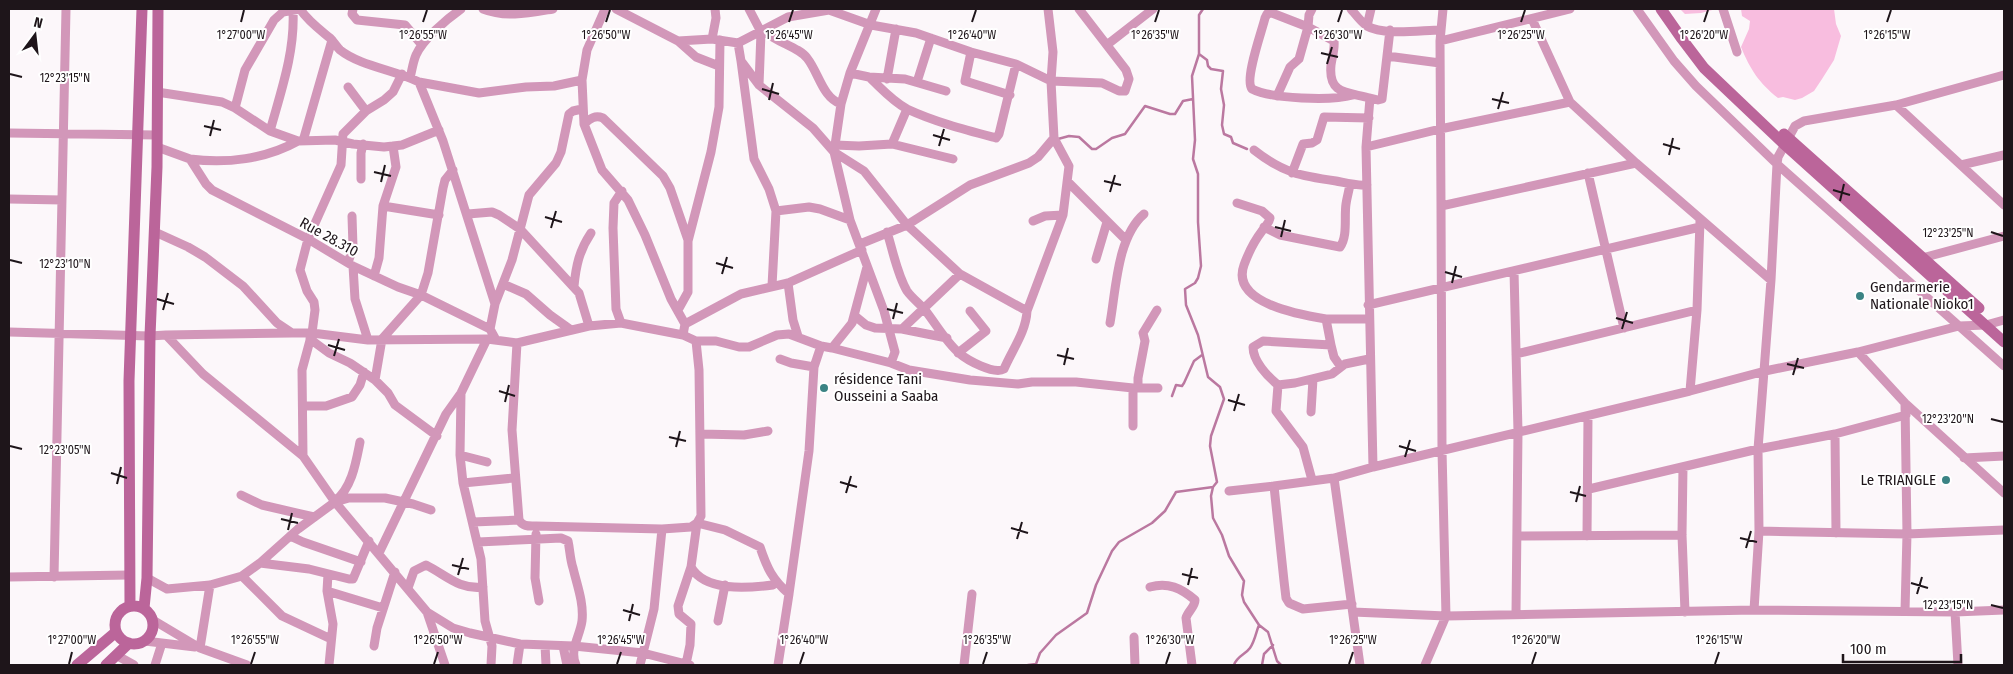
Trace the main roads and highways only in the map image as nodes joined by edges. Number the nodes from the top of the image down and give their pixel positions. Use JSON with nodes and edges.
{"nodes":[{"id":1,"x":142,"y":9,"type":"edge"},
{"id":2,"x":158,"y":9,"type":"edge"},
{"id":3,"x":1661,"y":9,"type":"edge"},
{"id":4,"x":1670,"y":9,"type":"edge"},
{"id":5,"x":1787,"y":142,"type":"junction"},
{"id":6,"x":1995,"y":322,"type":"edge"},
{"id":7,"x":2004,"y":331,"type":"edge"},
{"id":8,"x":2004,"y":342,"type":"edge"},
{"id":9,"x":130,"y":606,"type":"junction"},
{"id":10,"x":144,"y":608,"type":"junction"},
{"id":11,"x":116,"y":632,"type":"junction"},
{"id":12,"x":128,"y":643,"type":"junction"},
{"id":13,"x":77,"y":665,"type":"edge"},
{"id":14,"x":106,"y":665,"type":"edge"}],
"edges":[{"from":1,"to":9,"type":"main road"},
{"from":2,"to":10,"type":"main road"},
{"from":3,"to":5,"type":"main road"},
{"from":4,"to":5,"type":"main road"},
{"from":5,"to":6,"type":"main road"},
{"from":5,"to":6,"type":"main road"},
{"from":6,"to":7,"type":"main road"},
{"from":6,"to":8,"type":"main road"},
{"from":9,"to":10,"type":"main road"},
{"from":9,"to":11,"type":"main road"},
{"from":10,"to":12,"type":"main road"},
{"from":11,"to":12,"type":"main road"},
{"from":11,"to":13,"type":"main road"},
{"from":12,"to":14,"type":"main road"}]}
